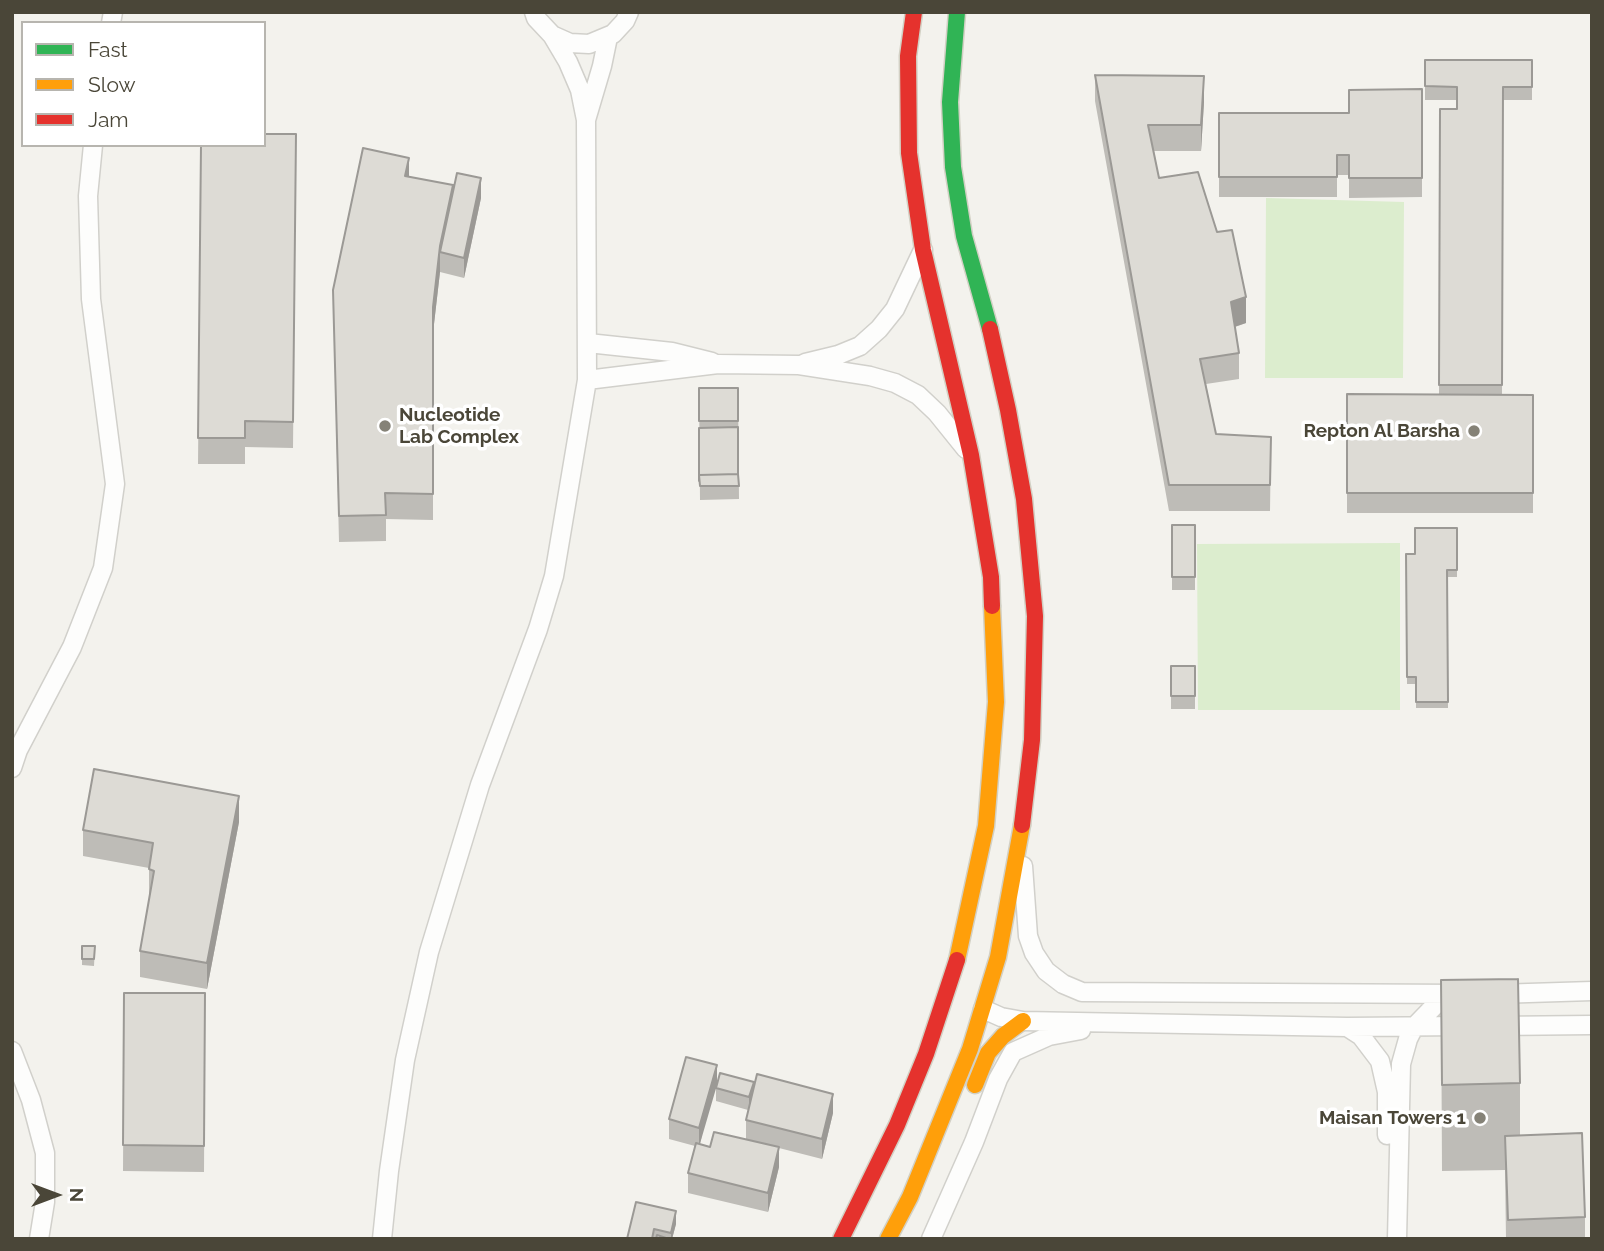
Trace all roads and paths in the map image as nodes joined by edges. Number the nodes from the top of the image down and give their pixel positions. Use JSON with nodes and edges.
{"nodes":[{"id":1,"x":534,"y":12,"type":"edge"},
{"id":2,"x":629,"y":12,"type":"edge"},
{"id":3,"x":914,"y":12,"type":"edge"},
{"id":4,"x":957,"y":12,"type":"edge"},
{"id":5,"x":552,"y":35,"type":"junction"},
{"id":6,"x":608,"y":37,"type":"junction"},
{"id":7,"x":586,"y":120,"type":"junction"},
{"id":8,"x":93,"y":147,"type":"edge"},
{"id":9,"x":923,"y":250,"type":"junction"},
{"id":10,"x":588,"y":342,"type":"junction"},
{"id":11,"x":718,"y":364,"type":"junction"},
{"id":12,"x":799,"y":365,"type":"junction"},
{"id":13,"x":587,"y":380,"type":"junction"},
{"id":14,"x":971,"y":454,"type":"junction"},
{"id":15,"x":12,"y":768,"type":"edge"},
{"id":16,"x":1021,"y":838,"type":"junction"},
{"id":17,"x":1592,"y":991,"type":"edge"},
{"id":18,"x":1446,"y":994,"type":"junction"},
{"id":19,"x":964,"y":1004,"type":"junction"},
{"id":20,"x":1023,"y":1021,"type":"junction"},
{"id":21,"x":1118,"y":1023,"type":"junction"},
{"id":22,"x":1592,"y":1025,"type":"edge"},
{"id":23,"x":1347,"y":1027,"type":"junction"},
{"id":24,"x":1414,"y":1027,"type":"junction"},
{"id":25,"x":12,"y":1051,"type":"edge"},
{"id":26,"x":968,"y":1103,"type":"dead end"},
{"id":27,"x":942,"y":1164,"type":"dead end"},
{"id":28,"x":910,"y":1197,"type":"junction"},
{"id":29,"x":1397,"y":1230,"type":"edge"},
{"id":30,"x":39,"y":1239,"type":"edge"},
{"id":31,"x":383,"y":1239,"type":"edge"},
{"id":32,"x":841,"y":1239,"type":"edge"},
{"id":33,"x":888,"y":1239,"type":"edge"},
{"id":34,"x":931,"y":1239,"type":"edge"}],
"edges":[{"from":1,"to":5,"type":"street"},
{"from":2,"to":6,"type":"street"},
{"from":3,"to":9,"type":"street"},
{"from":4,"to":16,"type":"street"},
{"from":5,"to":6,"type":"street"},
{"from":5,"to":7,"type":"street"},
{"from":6,"to":7,"type":"street"},
{"from":7,"to":10,"type":"street"},
{"from":8,"to":15,"type":"street"},
{"from":9,"to":12,"type":"street"},
{"from":9,"to":14,"type":"street"},
{"from":10,"to":11,"type":"street"},
{"from":10,"to":13,"type":"street"},
{"from":11,"to":12,"type":"street"},
{"from":11,"to":13,"type":"street"},
{"from":12,"to":14,"type":"street"},
{"from":13,"to":31,"type":"street"},
{"from":14,"to":19,"type":"street"},
{"from":16,"to":18,"type":"street"},
{"from":16,"to":19,"type":"street"},
{"from":17,"to":18,"type":"street"},
{"from":18,"to":24,"type":"street"},
{"from":19,"to":20,"type":"street"},
{"from":19,"to":28,"type":"street"},
{"from":19,"to":32,"type":"street"},
{"from":20,"to":21,"type":"street"},
{"from":20,"to":26,"type":"street"},
{"from":21,"to":23,"type":"street"},
{"from":21,"to":34,"type":"street"},
{"from":22,"to":24,"type":"street"},
{"from":23,"to":24,"type":"street"},
{"from":23,"to":29,"type":"street"},
{"from":24,"to":29,"type":"street"},
{"from":25,"to":30,"type":"street"},
{"from":27,"to":28,"type":"street"},
{"from":28,"to":33,"type":"street"}]}
